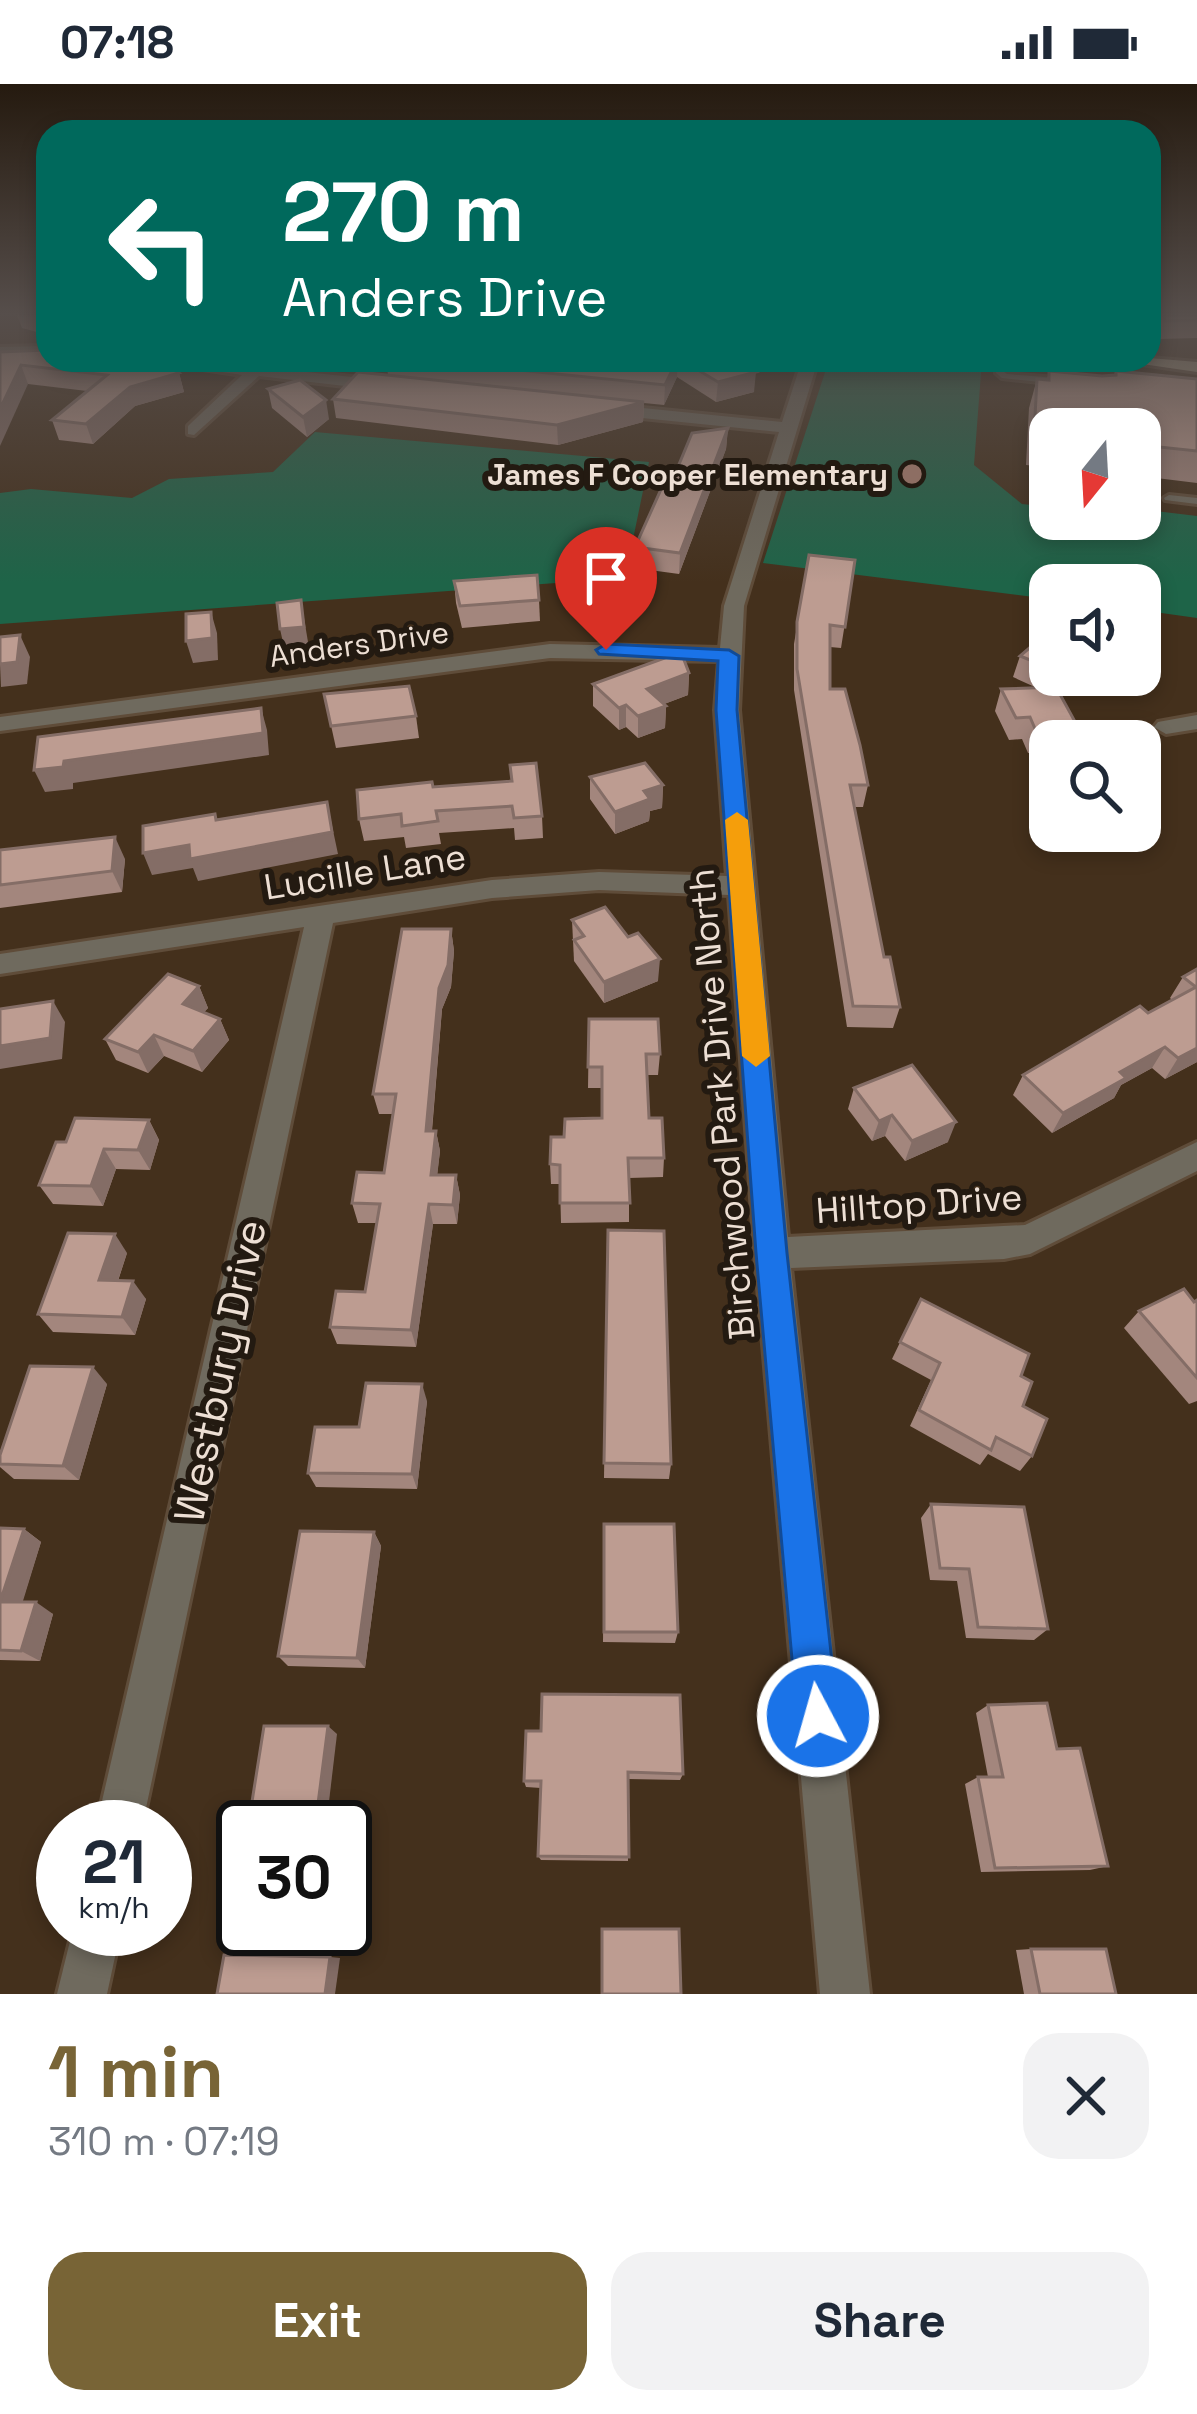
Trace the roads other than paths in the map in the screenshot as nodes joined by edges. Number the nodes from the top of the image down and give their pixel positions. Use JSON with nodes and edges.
{"nodes":[{"id":1,"x":221,"y":404,"type":"edge"},
{"id":2,"x":795,"y":404,"type":"edge"},
{"id":3,"x":585,"y":407,"type":"edge"},
{"id":4,"x":788,"y":428,"type":"junction"},
{"id":5,"x":194,"y":430,"type":"dead end"},
{"id":6,"x":1169,"y":498,"type":"dead end"},
{"id":7,"x":1197,"y":501,"type":"edge"},
{"id":8,"x":729,"y":656,"type":"junction"},
{"id":9,"x":1197,"y":722,"type":"edge"},
{"id":10,"x":0,"y":724,"type":"edge"},
{"id":11,"x":1166,"y":727,"type":"dead end"},
{"id":12,"x":742,"y":886,"type":"junction"},
{"id":13,"x":321,"y":915,"type":"junction"},
{"id":14,"x":0,"y":964,"type":"edge"},
{"id":15,"x":1197,"y":1156,"type":"edge"},
{"id":16,"x":772,"y":1253,"type":"junction"},
{"id":17,"x":125,"y":1800,"type":"edge"},
{"id":18,"x":91,"y":1956,"type":"edge"},
{"id":19,"x":82,"y":1994,"type":"edge"},
{"id":20,"x":845,"y":1994,"type":"edge"}],
"edges":[{"from":1,"to":5,"type":"street"},
{"from":2,"to":4,"type":"street","name":"Birchwood Park Drive North"},
{"from":3,"to":4,"type":"street"},
{"from":4,"to":8,"type":"street","name":"Birchwood Park Drive North"},
{"from":6,"to":7,"type":"lane"},
{"from":8,"to":10,"type":"street","name":"Anders Drive"},
{"from":8,"to":12,"type":"street","name":"Birchwood Park Drive North"},
{"from":9,"to":11,"type":"street"},
{"from":12,"to":13,"type":"street","name":"Lucille Lane"},
{"from":12,"to":16,"type":"street","name":"Birchwood Park Drive North"},
{"from":13,"to":14,"type":"street","name":"Lucille Lane"},
{"from":13,"to":17,"type":"street","name":"Westbury Drive"},
{"from":15,"to":16,"type":"street","name":"Hilltop Drive"},
{"from":16,"to":20,"type":"street","name":"Birchwood Park Drive North"},
{"from":18,"to":19,"type":"street"}]}
